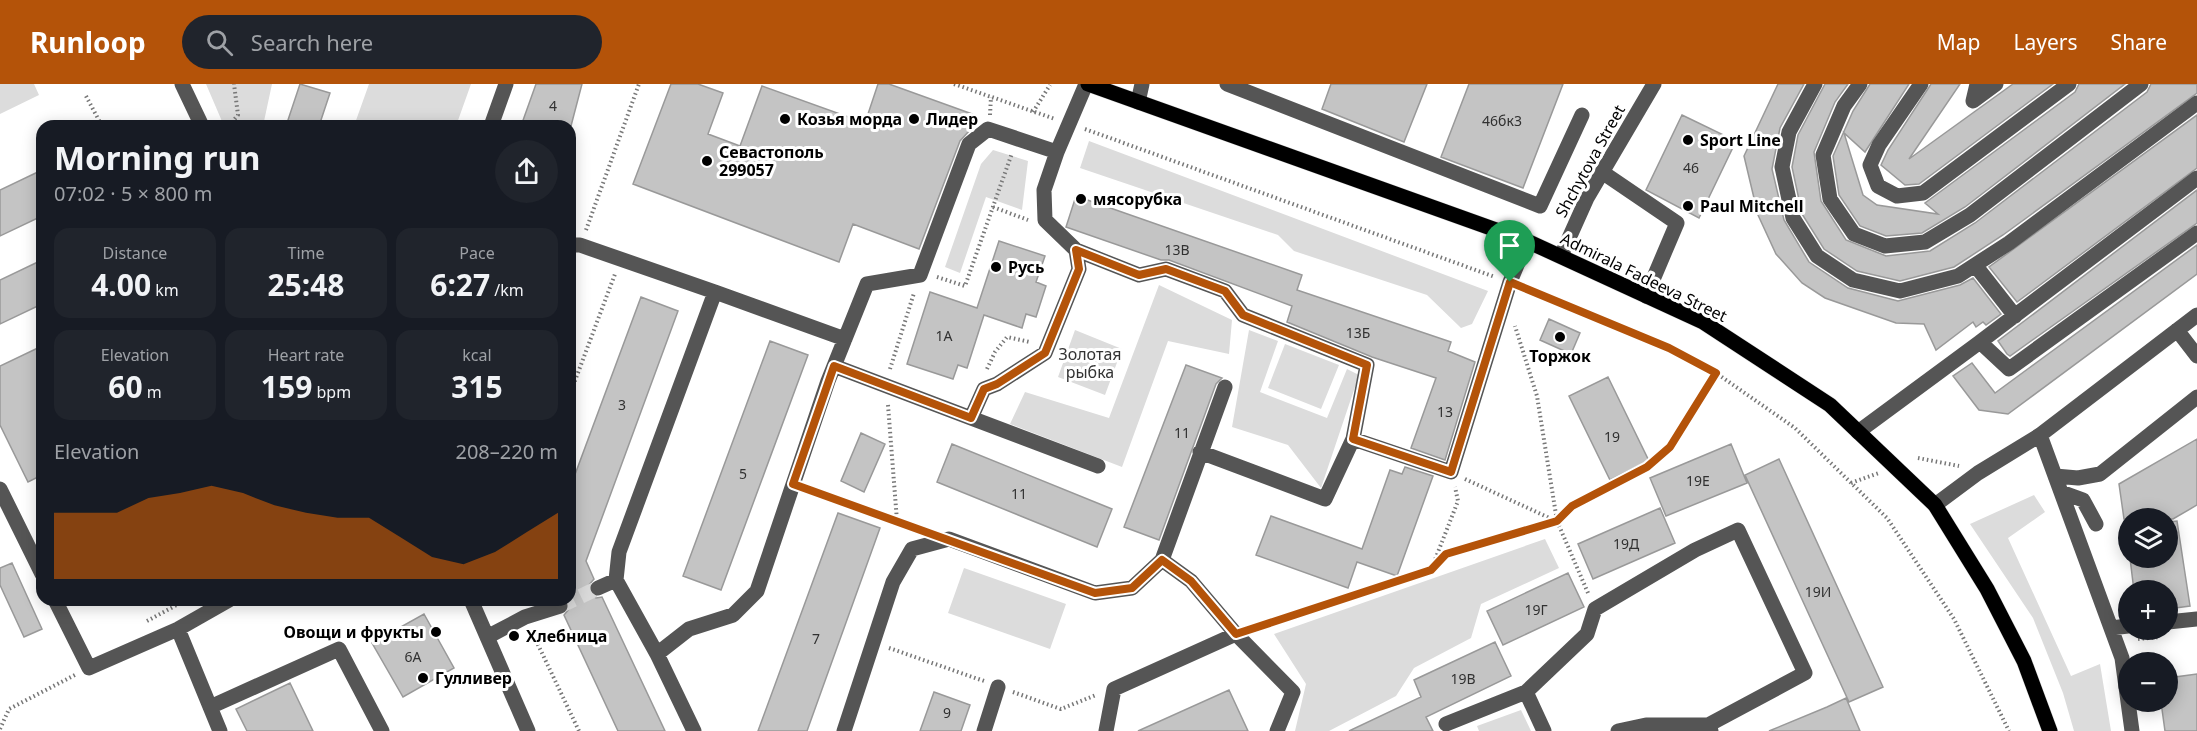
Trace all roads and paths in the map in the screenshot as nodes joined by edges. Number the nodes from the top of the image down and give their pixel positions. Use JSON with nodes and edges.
{"nodes":[{"id":1,"x":182,"y":84,"type":"edge"},
{"id":2,"x":234,"y":84,"type":"edge"},
{"id":3,"x":506,"y":84,"type":"edge"},
{"id":4,"x":639,"y":84,"type":"edge"},
{"id":5,"x":954,"y":84,"type":"edge"},
{"id":6,"x":1087,"y":84,"type":"edge"},
{"id":7,"x":1142,"y":84,"type":"edge"},
{"id":8,"x":1227,"y":84,"type":"edge"},
{"id":9,"x":1654,"y":84,"type":"edge"},
{"id":10,"x":1815,"y":84,"type":"edge"},
{"id":11,"x":1860,"y":84,"type":"edge"},
{"id":12,"x":1921,"y":84,"type":"edge"},
{"id":13,"x":1977,"y":84,"type":"edge"},
{"id":14,"x":1996,"y":84,"type":"edge"},
{"id":15,"x":2069,"y":84,"type":"edge"},
{"id":16,"x":2141,"y":84,"type":"edge"},
{"id":17,"x":1050,"y":85,"type":"edge"},
{"id":18,"x":86,"y":96,"type":"dead end"},
{"id":19,"x":991,"y":98,"type":"junction"},
{"id":20,"x":1138,"y":102,"type":"junction"},
{"id":21,"x":2197,"y":103,"type":"edge"},
{"id":22,"x":1033,"y":112,"type":"junction"},
{"id":23,"x":1582,"y":115,"type":"dead end"},
{"id":24,"x":99,"y":120,"type":"edge"},
{"id":25,"x":199,"y":120,"type":"edge"},
{"id":26,"x":234,"y":120,"type":"edge"},
{"id":27,"x":493,"y":120,"type":"edge"},
{"id":28,"x":1070,"y":124,"type":"junction"},
{"id":29,"x":988,"y":129,"type":"junction"},
{"id":30,"x":1014,"y":147,"type":"dead end"},
{"id":31,"x":1057,"y":152,"type":"junction"},
{"id":32,"x":1602,"y":172,"type":"junction"},
{"id":33,"x":2197,"y":178,"type":"edge"},
{"id":34,"x":993,"y":207,"type":"junction"},
{"id":35,"x":1030,"y":210,"type":"dead end"},
{"id":36,"x":1029,"y":221,"type":"junction"},
{"id":37,"x":1036,"y":227,"type":"dead end"},
{"id":38,"x":2197,"y":233,"type":"edge"},
{"id":39,"x":1527,"y":241,"type":"junction"},
{"id":40,"x":576,"y":242,"type":"edge"},
{"id":41,"x":576,"y":245,"type":"edge"},
{"id":42,"x":1076,"y":250,"type":"junction"},
{"id":43,"x":1561,"y":256,"type":"junction"},
{"id":44,"x":621,"y":259,"type":"junction"},
{"id":45,"x":1975,"y":265,"type":"junction"},
{"id":46,"x":932,"y":275,"type":"dead end"},
{"id":47,"x":1508,"y":290,"type":"junction"},
{"id":48,"x":715,"y":292,"type":"junction"},
{"id":49,"x":914,"y":292,"type":"dead end"},
{"id":50,"x":1646,"y":296,"type":"junction"},
{"id":51,"x":2014,"y":315,"type":"junction"},
{"id":52,"x":2197,"y":315,"type":"edge"},
{"id":53,"x":2177,"y":330,"type":"junction"},
{"id":54,"x":845,"y":339,"type":"junction"},
{"id":55,"x":1980,"y":342,"type":"junction"},
{"id":56,"x":1040,"y":344,"type":"dead end"},
{"id":57,"x":2197,"y":356,"type":"edge"},
{"id":58,"x":834,"y":366,"type":"junction"},
{"id":59,"x":986,"y":373,"type":"dead end"},
{"id":60,"x":1716,"y":373,"type":"junction"},
{"id":61,"x":576,"y":378,"type":"edge"},
{"id":62,"x":885,"y":385,"type":"junction"},
{"id":63,"x":1226,"y":387,"type":"dead end"},
{"id":64,"x":2197,"y":397,"type":"edge"},
{"id":65,"x":971,"y":418,"type":"junction"},
{"id":66,"x":1858,"y":432,"type":"junction"},
{"id":67,"x":2040,"y":435,"type":"junction"},
{"id":68,"x":1353,"y":439,"type":"junction"},
{"id":69,"x":1200,"y":452,"type":"junction"},
{"id":70,"x":1098,"y":466,"type":"dead end"},
{"id":71,"x":1883,"y":471,"type":"dead end"},
{"id":72,"x":1451,"y":472,"type":"junction"},
{"id":73,"x":2055,"y":476,"type":"junction"},
{"id":74,"x":1851,"y":483,"type":"junction"},
{"id":75,"x":793,"y":484,"type":"junction"},
{"id":76,"x":0,"y":489,"type":"edge"},
{"id":77,"x":2061,"y":492,"type":"junction"},
{"id":78,"x":1935,"y":505,"type":"junction"},
{"id":79,"x":897,"y":521,"type":"junction"},
{"id":80,"x":1557,"y":521,"type":"junction"},
{"id":81,"x":2096,"y":524,"type":"dead end"},
{"id":82,"x":949,"y":540,"type":"junction"},
{"id":83,"x":1162,"y":560,"type":"junction"},
{"id":84,"x":36,"y":562,"type":"edge"},
{"id":85,"x":1431,"y":570,"type":"junction"},
{"id":86,"x":616,"y":580,"type":"junction"},
{"id":87,"x":598,"y":588,"type":"tunnel mouth"},
{"id":88,"x":58,"y":606,"type":"edge"},
{"id":89,"x":218,"y":606,"type":"edge"},
{"id":90,"x":474,"y":606,"type":"edge"},
{"id":91,"x":560,"y":606,"type":"dead end"},
{"id":92,"x":1595,"y":609,"type":"junction"},
{"id":93,"x":525,"y":617,"type":"junction"},
{"id":94,"x":2197,"y":619,"type":"edge"},
{"id":95,"x":2178,"y":621,"type":"edge"},
{"id":96,"x":2118,"y":627,"type":"edge"},
{"id":97,"x":2112,"y":628,"type":"junction"},
{"id":98,"x":178,"y":629,"type":"junction"},
{"id":99,"x":1236,"y":634,"type":"junction"},
{"id":100,"x":487,"y":637,"type":"junction"},
{"id":101,"x":873,"y":642,"type":"junction"},
{"id":102,"x":657,"y":654,"type":"junction"},
{"id":103,"x":88,"y":668,"type":"junction"},
{"id":104,"x":998,"y":687,"type":"junction"},
{"id":105,"x":1114,"y":688,"type":"junction"},
{"id":106,"x":1526,"y":692,"type":"junction"},
{"id":107,"x":210,"y":707,"type":"junction"},
{"id":108,"x":1446,"y":724,"type":"dead end"},
{"id":109,"x":1709,"y":728,"type":"edge"},
{"id":110,"x":0,"y":729,"type":"edge"},
{"id":111,"x":1671,"y":729,"type":"edge"},
{"id":112,"x":220,"y":731,"type":"edge"},
{"id":113,"x":382,"y":731,"type":"edge"},
{"id":114,"x":528,"y":731,"type":"edge"},
{"id":115,"x":579,"y":731,"type":"edge"},
{"id":116,"x":694,"y":731,"type":"edge"},
{"id":117,"x":844,"y":731,"type":"edge"},
{"id":118,"x":984,"y":731,"type":"edge"},
{"id":119,"x":1106,"y":731,"type":"edge"},
{"id":120,"x":1277,"y":731,"type":"edge"},
{"id":121,"x":1545,"y":731,"type":"edge"},
{"id":122,"x":1618,"y":731,"type":"edge"},
{"id":123,"x":2009,"y":731,"type":"edge"},
{"id":124,"x":2050,"y":731,"type":"edge"},
{"id":125,"x":2132,"y":731,"type":"edge"}],
"edges":[{"from":1,"to":25,"type":"street"},
{"from":2,"to":26,"type":"path"},
{"from":3,"to":27,"type":"street"},
{"from":4,"to":40,"type":"path"},
{"from":5,"to":19,"type":"path"},
{"from":6,"to":20,"type":"main road","name":"Admirala Fadeeva Street"},
{"from":6,"to":28,"type":"street"},
{"from":7,"to":20,"type":"street"},
{"from":8,"to":23,"type":"street"},
{"from":9,"to":32,"type":"street","name":"Shchytova Street"},
{"from":10,"to":45,"type":"street"},
{"from":11,"to":16,"type":"street"},
{"from":12,"to":15,"type":"street"},
{"from":13,"to":14,"type":"street"},
{"from":17,"to":22,"type":"path"},
{"from":18,"to":24,"type":"path"},
{"from":19,"to":22,"type":"path"},
{"from":19,"to":29,"type":"path"},
{"from":20,"to":39,"type":"main road","name":"Admirala Fadeeva Street"},
{"from":21,"to":45,"type":"street"},
{"from":22,"to":28,"type":"path"},
{"from":28,"to":31,"type":"street"},
{"from":28,"to":47,"type":"path"},
{"from":29,"to":31,"type":"street"},
{"from":29,"to":54,"type":"street"},
{"from":30,"to":34,"type":"path"},
{"from":31,"to":42,"type":"street"},
{"from":32,"to":43,"type":"street","name":"Shchytova Street"},
{"from":32,"to":50,"type":"street"},
{"from":33,"to":51,"type":"street"},
{"from":34,"to":36,"type":"path"},
{"from":34,"to":46,"type":"path"},
{"from":35,"to":36,"type":"path"},
{"from":36,"to":37,"type":"path"},
{"from":38,"to":55,"type":"street"},
{"from":39,"to":43,"type":"main road","name":"Admirala Fadeeva Street"},
{"from":39,"to":47,"type":"street"},
{"from":41,"to":44,"type":"street"},
{"from":42,"to":65,"type":"street"},
{"from":42,"to":68,"type":"street"},
{"from":43,"to":50,"type":"main road","name":"Admirala Fadeeva Street"},
{"from":44,"to":48,"type":"street"},
{"from":44,"to":61,"type":"path"},
{"from":45,"to":51,"type":"street"},
{"from":47,"to":60,"type":"path"},
{"from":47,"to":72,"type":"street"},
{"from":47,"to":80,"type":"path"},
{"from":48,"to":54,"type":"street"},
{"from":48,"to":86,"type":"street"},
{"from":49,"to":62,"type":"path"},
{"from":50,"to":66,"type":"main road","name":"Admirala Fadeeva Street"},
{"from":51,"to":55,"type":"street"},
{"from":52,"to":53,"type":"street"},
{"from":53,"to":57,"type":"street"},
{"from":53,"to":67,"type":"street"},
{"from":54,"to":58,"type":"street"},
{"from":55,"to":66,"type":"street"},
{"from":56,"to":59,"type":"path"},
{"from":58,"to":62,"type":"street"},
{"from":58,"to":75,"type":"street"},
{"from":60,"to":74,"type":"path"},
{"from":60,"to":80,"type":"path"},
{"from":62,"to":65,"type":"street"},
{"from":62,"to":79,"type":"path"},
{"from":63,"to":69,"type":"street"},
{"from":64,"to":73,"type":"street"},
{"from":65,"to":70,"type":"street"},
{"from":66,"to":78,"type":"main road","name":"Admirala Fadeeva Street"},
{"from":67,"to":73,"type":"street"},
{"from":67,"to":78,"type":"street"},
{"from":68,"to":69,"type":"street"},
{"from":68,"to":72,"type":"street"},
{"from":69,"to":83,"type":"street"},
{"from":71,"to":74,"type":"path"},
{"from":72,"to":80,"type":"path"},
{"from":72,"to":85,"type":"path"},
{"from":73,"to":77,"type":"street"},
{"from":74,"to":123,"type":"path"},
{"from":75,"to":79,"type":"path"},
{"from":75,"to":102,"type":"street"},
{"from":76,"to":84,"type":"street"},
{"from":77,"to":81,"type":"street"},
{"from":77,"to":97,"type":"street"},
{"from":78,"to":124,"type":"main road","name":"Admirala Fadeeva Street"},
{"from":79,"to":82,"type":"path"},
{"from":80,"to":85,"type":"path"},
{"from":80,"to":92,"type":"path"},
{"from":82,"to":83,"type":"street"},
{"from":82,"to":101,"type":"street"},
{"from":83,"to":99,"type":"street"},
{"from":85,"to":99,"type":"path"},
{"from":86,"to":87,"type":"street"},
{"from":86,"to":102,"type":"street"},
{"from":88,"to":103,"type":"street"},
{"from":89,"to":98,"type":"street"},
{"from":90,"to":100,"type":"street"},
{"from":91,"to":93,"type":"street"},
{"from":92,"to":106,"type":"street"},
{"from":92,"to":109,"type":"street"},
{"from":93,"to":100,"type":"street"},
{"from":93,"to":115,"type":"path"},
{"from":94,"to":95,"type":"street"},
{"from":96,"to":97,"type":"street"},
{"from":97,"to":125,"type":"street"},
{"from":98,"to":103,"type":"street"},
{"from":98,"to":107,"type":"street"},
{"from":99,"to":105,"type":"street"},
{"from":99,"to":120,"type":"street"},
{"from":100,"to":114,"type":"street"},
{"from":101,"to":104,"type":"path"},
{"from":101,"to":117,"type":"street"},
{"from":102,"to":116,"type":"street"},
{"from":103,"to":110,"type":"path"},
{"from":104,"to":105,"type":"path"},
{"from":104,"to":118,"type":"street"},
{"from":105,"to":119,"type":"street"},
{"from":106,"to":108,"type":"street"},
{"from":106,"to":121,"type":"street"},
{"from":107,"to":112,"type":"street"},
{"from":107,"to":113,"type":"street"},
{"from":109,"to":111,"type":"street"},
{"from":111,"to":122,"type":"street"}]}
